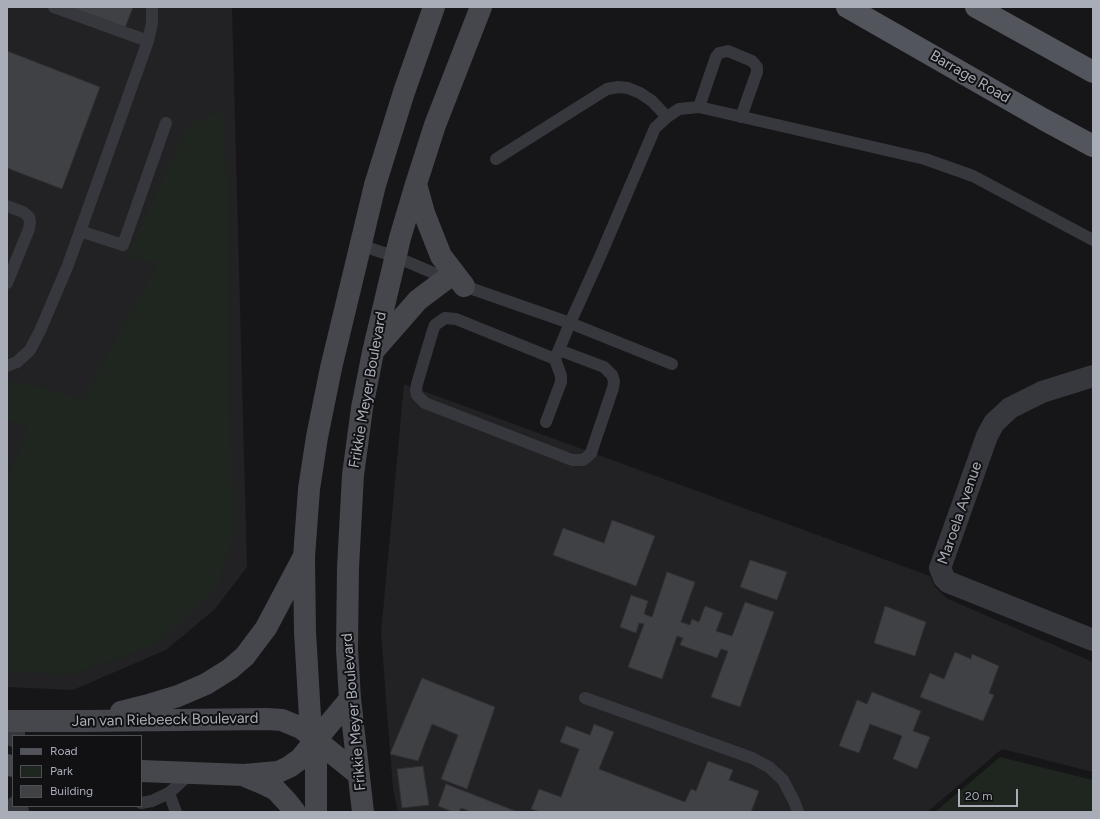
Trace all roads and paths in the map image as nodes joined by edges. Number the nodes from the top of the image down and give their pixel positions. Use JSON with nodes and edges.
{"nodes":[{"id":1,"x":54,"y":7,"type":"edge"},
{"id":2,"x":152,"y":7,"type":"edge"},
{"id":3,"x":434,"y":7,"type":"edge"},
{"id":4,"x":481,"y":7,"type":"edge"},
{"id":5,"x":847,"y":7,"type":"edge"},
{"id":6,"x":976,"y":7,"type":"edge"},
{"id":7,"x":148,"y":41,"type":"junction"},
{"id":8,"x":1093,"y":72,"type":"edge"},
{"id":9,"x":699,"y":107,"type":"junction"},
{"id":10,"x":667,"y":117,"type":"junction"},
{"id":11,"x":741,"y":117,"type":"junction"},
{"id":12,"x":166,"y":123,"type":"dead end"},
{"id":13,"x":1093,"y":146,"type":"edge"},
{"id":14,"x":496,"y":159,"type":"dead end"},
{"id":15,"x":416,"y":184,"type":"junction"},
{"id":16,"x":7,"y":206,"type":"edge"},
{"id":17,"x":80,"y":231,"type":"junction"},
{"id":18,"x":1093,"y":240,"type":"edge"},
{"id":19,"x":360,"y":245,"type":"junction"},
{"id":20,"x":396,"y":257,"type":"junction"},
{"id":21,"x":455,"y":282,"type":"junction"},
{"id":22,"x":7,"y":284,"type":"edge"},
{"id":23,"x":570,"y":323,"type":"junction"},
{"id":24,"x":373,"y":352,"type":"junction"},
{"id":25,"x":557,"y":354,"type":"junction"},
{"id":26,"x":672,"y":364,"type":"dead end"},
{"id":27,"x":7,"y":366,"type":"edge"},
{"id":28,"x":1093,"y":376,"type":"edge"},
{"id":29,"x":546,"y":422,"type":"dead end"},
{"id":30,"x":304,"y":557,"type":"junction"},
{"id":31,"x":1093,"y":640,"type":"edge"},
{"id":32,"x":585,"y":698,"type":"dead end"},
{"id":33,"x":350,"y":699,"type":"junction"},
{"id":34,"x":84,"y":721,"type":"junction"},
{"id":35,"x":12,"y":726,"type":"edge"},
{"id":36,"x":316,"y":740,"type":"junction"},
{"id":37,"x":142,"y":771,"type":"edge"},
{"id":38,"x":191,"y":773,"type":"junction"},
{"id":39,"x":358,"y":774,"type":"junction"},
{"id":40,"x":244,"y":775,"type":"junction"},
{"id":41,"x":169,"y":793,"type":"junction"},
{"id":42,"x":142,"y":803,"type":"edge"},
{"id":43,"x":176,"y":812,"type":"edge"},
{"id":44,"x":295,"y":812,"type":"edge"},
{"id":45,"x":316,"y":812,"type":"edge"},
{"id":46,"x":363,"y":812,"type":"edge"},
{"id":47,"x":798,"y":812,"type":"edge"}],
"edges":[{"from":1,"to":7,"type":"lane"},
{"from":2,"to":7,"type":"lane"},
{"from":3,"to":19,"type":"main road"},
{"from":4,"to":15,"type":"main road","name":"Frikkie Meyer Boulevard"},
{"from":5,"to":13,"type":"main road","name":"Barrage Road"},
{"from":6,"to":8,"type":"main road"},
{"from":7,"to":17,"type":"lane"},
{"from":9,"to":10,"type":"lane"},
{"from":9,"to":11,"type":"lane"},
{"from":9,"to":11,"type":"lane"},
{"from":10,"to":14,"type":"lane"},
{"from":10,"to":23,"type":"lane"},
{"from":11,"to":18,"type":"lane"},
{"from":12,"to":17,"type":"lane"},
{"from":15,"to":20,"type":"main road","name":"Frikkie Meyer Boulevard"},
{"from":15,"to":21,"type":"main road"},
{"from":16,"to":22,"type":"lane"},
{"from":17,"to":27,"type":"lane"},
{"from":19,"to":20,"type":"lane"},
{"from":19,"to":30,"type":"main road"},
{"from":20,"to":21,"type":"lane"},
{"from":20,"to":24,"type":"main road","name":"Frikkie Meyer Boulevard"},
{"from":21,"to":23,"type":"lane"},
{"from":21,"to":24,"type":"main road"},
{"from":23,"to":25,"type":"lane"},
{"from":23,"to":26,"type":"lane"},
{"from":24,"to":33,"type":"main road","name":"Frikkie Meyer Boulevard"},
{"from":25,"to":25,"type":"lane"},
{"from":25,"to":29,"type":"lane"},
{"from":28,"to":31,"type":"street","name":"Maroela Avenue"},
{"from":30,"to":34,"type":"main road"},
{"from":30,"to":36,"type":"main road"},
{"from":32,"to":47,"type":"lane"},
{"from":33,"to":36,"type":"main road"},
{"from":33,"to":39,"type":"main road","name":"Frikkie Meyer Boulevard"},
{"from":34,"to":35,"type":"main road","name":"Jan van Riebeeck Boulevard"},
{"from":34,"to":36,"type":"main road","name":"Jan van Riebeeck Boulevard"},
{"from":36,"to":39,"type":"main road","name":"Jan van Riebeeck Boulevard"},
{"from":36,"to":40,"type":"main road"},
{"from":36,"to":45,"type":"main road"},
{"from":37,"to":38,"type":"main road"},
{"from":38,"to":40,"type":"main road"},
{"from":38,"to":41,"type":"lane"},
{"from":39,"to":46,"type":"main road","name":"Frikkie Meyer Boulevard"},
{"from":40,"to":44,"type":"main road"},
{"from":41,"to":42,"type":"lane"},
{"from":41,"to":43,"type":"lane"}]}
